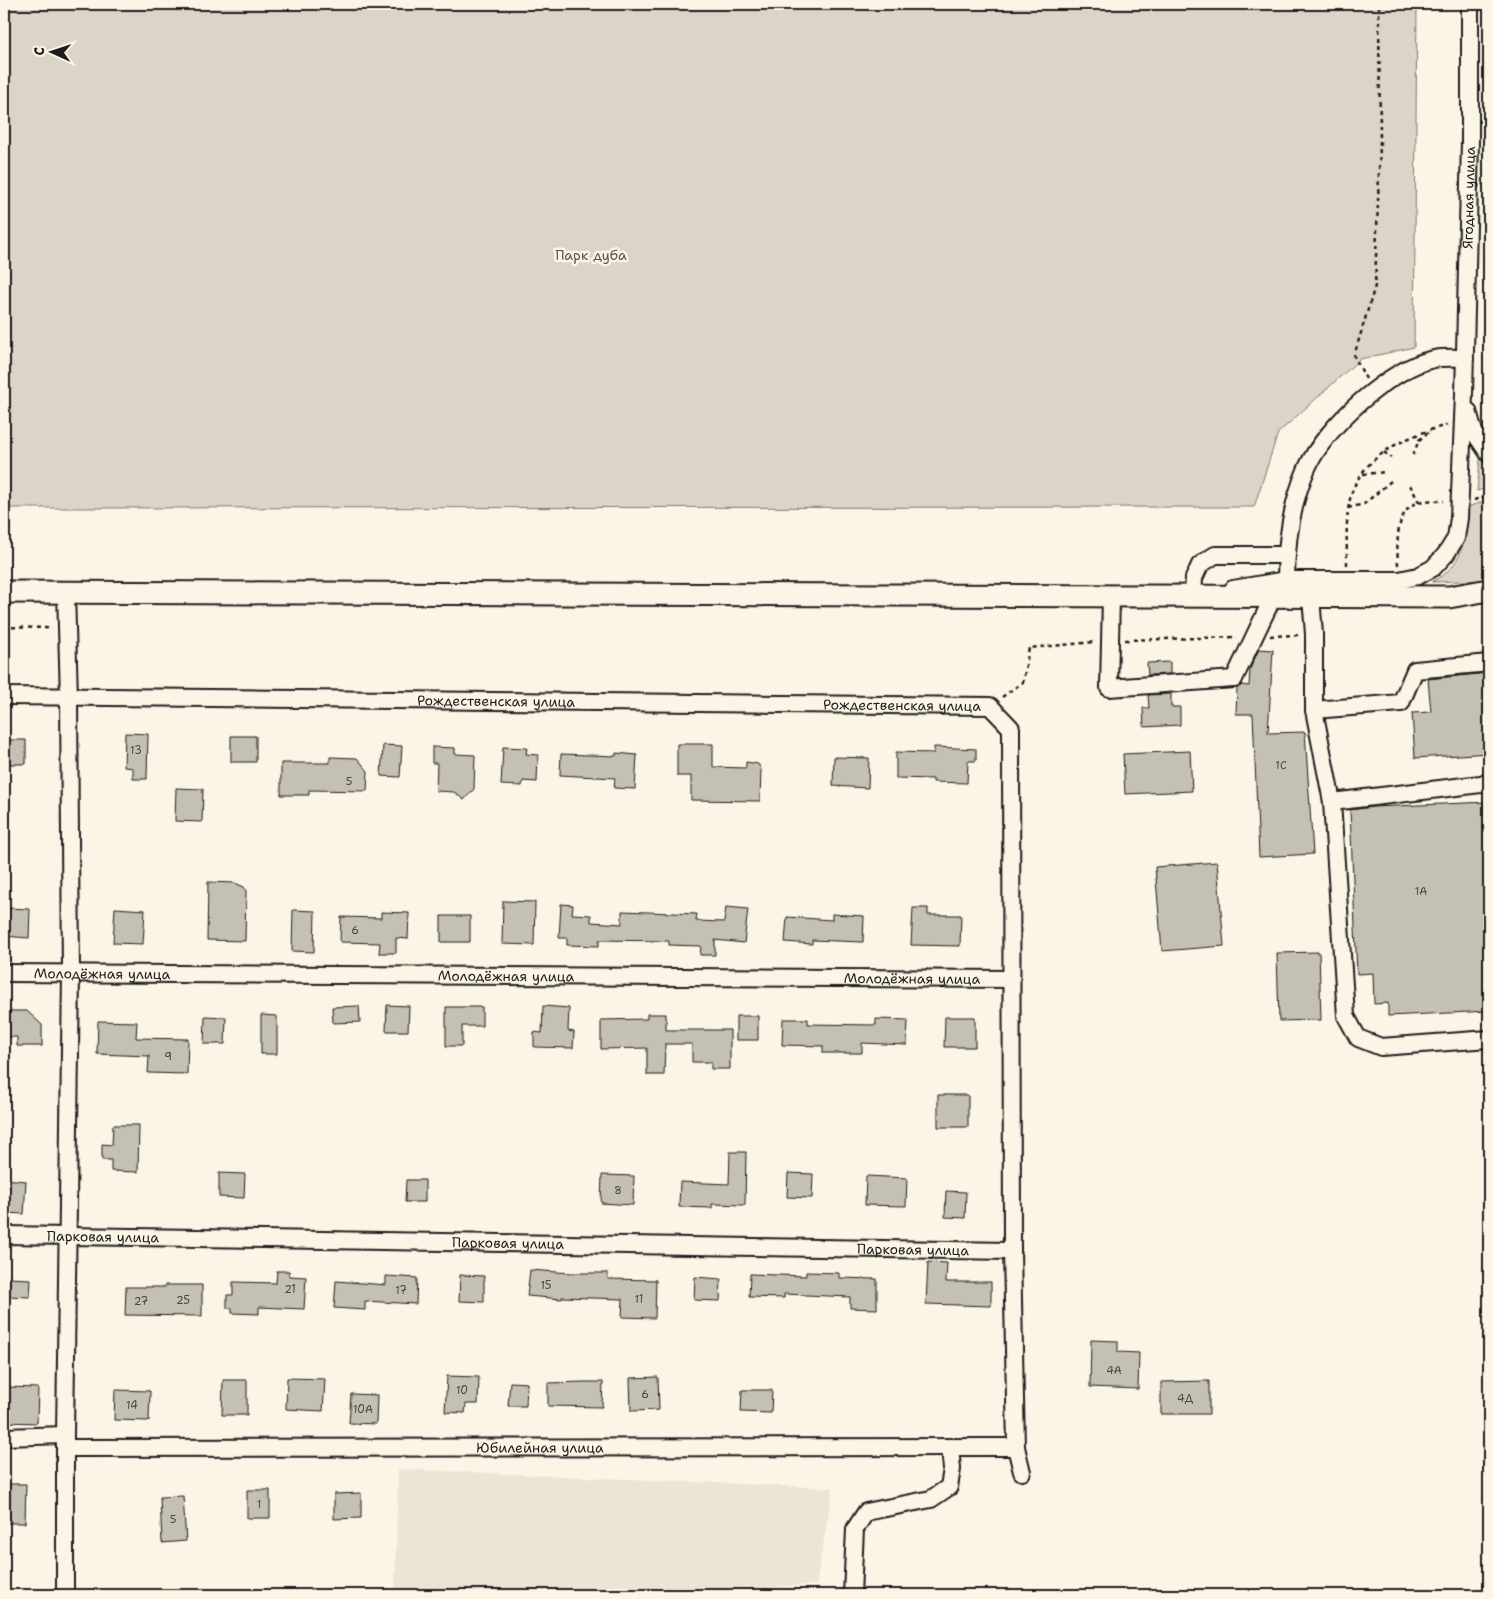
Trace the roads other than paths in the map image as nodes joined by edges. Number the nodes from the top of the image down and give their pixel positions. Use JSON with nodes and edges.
{"nodes":[{"id":1,"x":1470,"y":4,"type":"edge"},
{"id":2,"x":1465,"y":358,"type":"junction"},
{"id":3,"x":1464,"y":389,"type":"junction"},
{"id":4,"x":1489,"y":454,"type":"edge"},
{"id":5,"x":1287,"y":555,"type":"junction"},
{"id":6,"x":1286,"y":580,"type":"junction"},
{"id":7,"x":1489,"y":590,"type":"edge"},
{"id":8,"x":4,"y":592,"type":"edge"},
{"id":9,"x":66,"y":592,"type":"junction"},
{"id":10,"x":1111,"y":596,"type":"junction"},
{"id":11,"x":1193,"y":596,"type":"junction"},
{"id":12,"x":1273,"y":597,"type":"junction"},
{"id":13,"x":1311,"y":597,"type":"junction"},
{"id":14,"x":1449,"y":597,"type":"junction"},
{"id":15,"x":1489,"y":606,"type":"edge"},
{"id":16,"x":1489,"y":663,"type":"edge"},
{"id":17,"x":4,"y":696,"type":"edge"},
{"id":18,"x":69,"y":696,"type":"junction"},
{"id":19,"x":1314,"y":710,"type":"junction"},
{"id":20,"x":1489,"y":784,"type":"edge"},
{"id":21,"x":1332,"y":802,"type":"junction"},
{"id":22,"x":4,"y":973,"type":"edge"},
{"id":23,"x":71,"y":973,"type":"junction"},
{"id":24,"x":1010,"y":978,"type":"junction"},
{"id":25,"x":1489,"y":1039,"type":"edge"},
{"id":26,"x":4,"y":1235,"type":"edge"},
{"id":27,"x":68,"y":1236,"type":"junction"},
{"id":28,"x":1012,"y":1251,"type":"junction"},
{"id":29,"x":4,"y":1437,"type":"edge"},
{"id":30,"x":65,"y":1441,"type":"junction"},
{"id":31,"x":950,"y":1447,"type":"junction"},
{"id":32,"x":1016,"y":1447,"type":"junction"},
{"id":33,"x":1022,"y":1472,"type":"dead end"},
{"id":34,"x":66,"y":1595,"type":"edge"},
{"id":35,"x":852,"y":1595,"type":"edge"}],
"edges":[{"from":1,"to":2,"type":"street","name":"Ягодная улица"},
{"from":2,"to":3,"type":"street","name":"Ягодная улица"},
{"from":2,"to":5,"type":"street"},
{"from":3,"to":4,"type":"street"},
{"from":3,"to":6,"type":"street"},
{"from":5,"to":6,"type":"street"},
{"from":5,"to":11,"type":"street"},
{"from":6,"to":11,"type":"street"},
{"from":7,"to":14,"type":"main road"},
{"from":8,"to":9,"type":"main road"},
{"from":9,"to":10,"type":"main road"},
{"from":9,"to":18,"type":"street"},
{"from":10,"to":11,"type":"main road"},
{"from":10,"to":12,"type":"street"},
{"from":11,"to":12,"type":"main road"},
{"from":12,"to":13,"type":"main road"},
{"from":13,"to":14,"type":"main road"},
{"from":13,"to":19,"type":"street"},
{"from":14,"to":15,"type":"main road"},
{"from":16,"to":19,"type":"street"},
{"from":17,"to":18,"type":"street","name":"Рождественская улица"},
{"from":18,"to":23,"type":"street"},
{"from":18,"to":24,"type":"street","name":"Рождественская улица"},
{"from":19,"to":21,"type":"street"},
{"from":20,"to":21,"type":"street"},
{"from":21,"to":25,"type":"street"},
{"from":22,"to":23,"type":"street","name":"Молодёжная улица"},
{"from":23,"to":24,"type":"street","name":"Молодёжная улица"},
{"from":23,"to":27,"type":"street"},
{"from":24,"to":28,"type":"street"},
{"from":26,"to":27,"type":"street","name":"Парковая улица"},
{"from":27,"to":28,"type":"street","name":"Парковая улица"},
{"from":27,"to":30,"type":"street"},
{"from":28,"to":32,"type":"street"},
{"from":29,"to":30,"type":"street","name":"Юбилейная улица"},
{"from":30,"to":31,"type":"street","name":"Юбилейная улица"},
{"from":30,"to":34,"type":"street"},
{"from":31,"to":32,"type":"street","name":"Юбилейная улица"},
{"from":31,"to":35,"type":"street"},
{"from":32,"to":33,"type":"street"}]}
